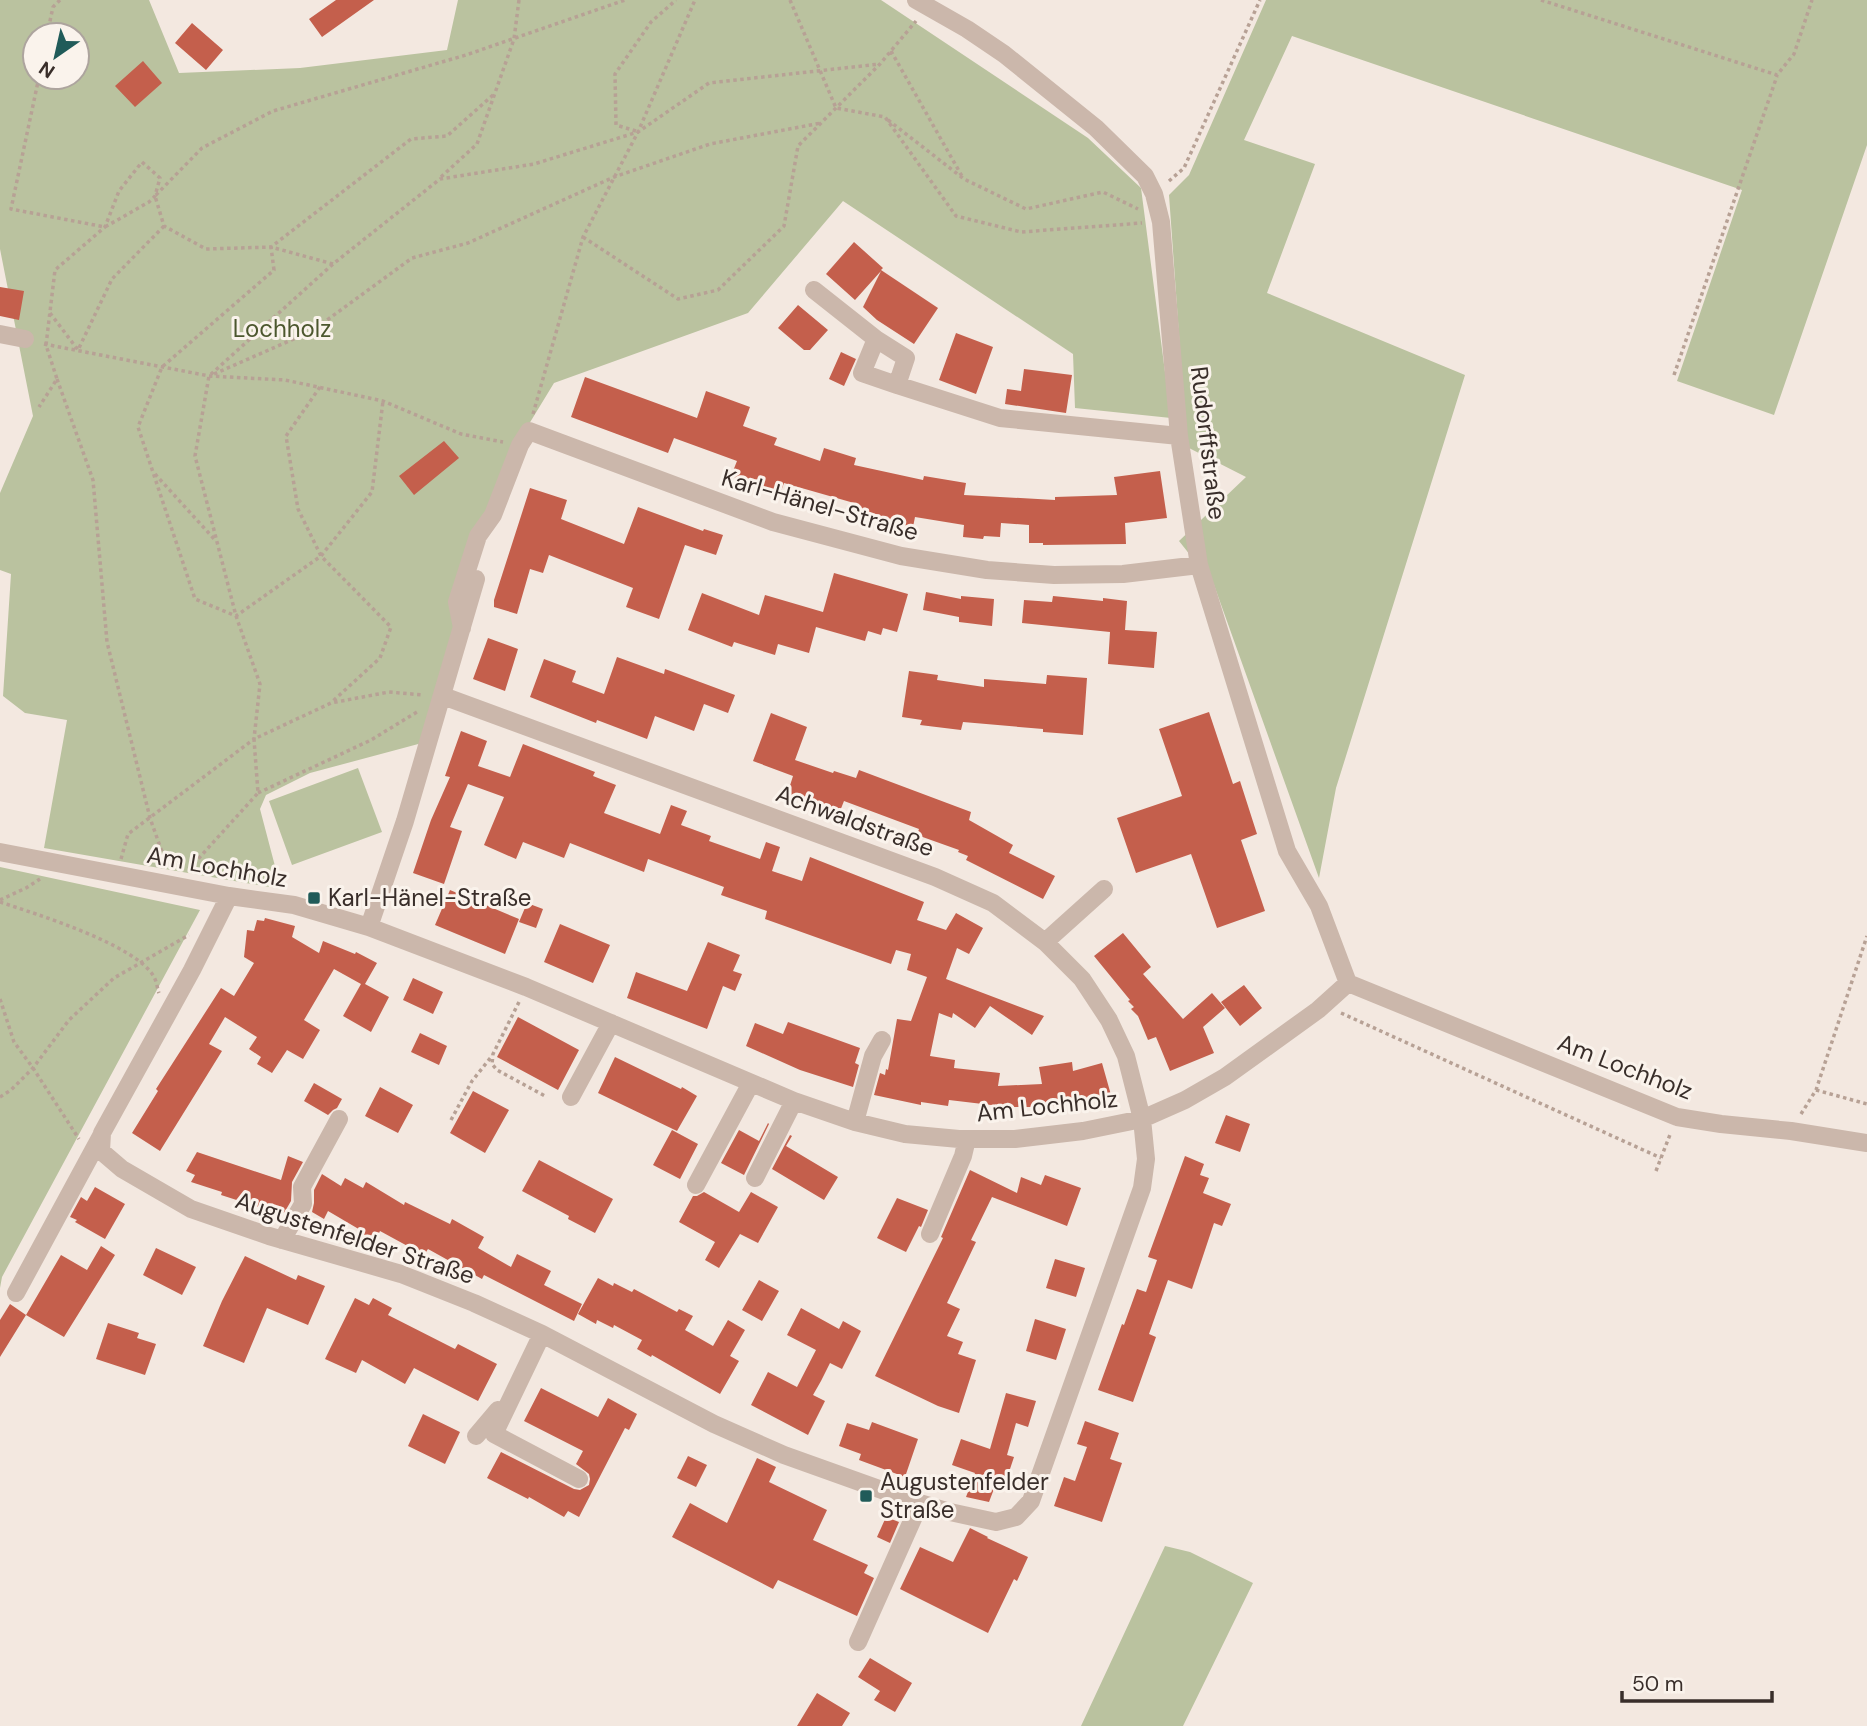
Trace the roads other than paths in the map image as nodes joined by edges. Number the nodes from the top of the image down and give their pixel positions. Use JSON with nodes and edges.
{"nodes":[{"id":1,"x":922,"y":3,"type":"edge"},
{"id":2,"x":814,"y":290,"type":"dead end"},
{"id":3,"x":0,"y":334,"type":"edge"},
{"id":4,"x":25,"y":339,"type":"dead end"},
{"id":5,"x":876,"y":339,"type":"junction"},
{"id":6,"x":897,"y":385,"type":"junction"},
{"id":7,"x":1179,"y":436,"type":"junction"},
{"id":8,"x":1199,"y":565,"type":"junction"},
{"id":9,"x":443,"y":696,"type":"junction"},
{"id":10,"x":0,"y":852,"type":"edge"},
{"id":11,"x":1104,"y":890,"type":"dead end"},
{"id":12,"x":229,"y":896,"type":"junction"},
{"id":13,"x":369,"y":927,"type":"junction"},
{"id":14,"x":1045,"y":942,"type":"junction"},
{"id":15,"x":1348,"y":983,"type":"junction"},
{"id":16,"x":611,"y":1024,"type":"junction"},
{"id":17,"x":882,"y":1040,"type":"dead end"},
{"id":18,"x":751,"y":1083,"type":"junction"},
{"id":19,"x":571,"y":1097,"type":"dead end"},
{"id":20,"x":794,"y":1101,"type":"junction"},
{"id":21,"x":339,"y":1119,"type":"dead end"},
{"id":22,"x":1142,"y":1119,"type":"junction"},
{"id":23,"x":856,"y":1122,"type":"junction"},
{"id":24,"x":967,"y":1139,"type":"junction"},
{"id":25,"x":98,"y":1140,"type":"junction"},
{"id":26,"x":1867,"y":1143,"type":"edge"},
{"id":27,"x":755,"y":1178,"type":"dead end"},
{"id":28,"x":696,"y":1185,"type":"dead end"},
{"id":29,"x":930,"y":1234,"type":"dead end"},
{"id":30,"x":282,"y":1240,"type":"junction"},
{"id":31,"x":16,"y":1293,"type":"dead end"},
{"id":32,"x":542,"y":1334,"type":"junction"},
{"id":33,"x":516,"y":1388,"type":"junction"},
{"id":34,"x":476,"y":1436,"type":"dead end"},
{"id":35,"x":579,"y":1479,"type":"dead end"},
{"id":36,"x":920,"y":1503,"type":"junction"},
{"id":37,"x":858,"y":1642,"type":"dead end"}],
"edges":[{"from":1,"to":7,"type":"street","name":"Rudorffstraße"},
{"from":2,"to":5,"type":"street"},
{"from":3,"to":4,"type":"street"},
{"from":5,"to":6,"type":"street"},
{"from":5,"to":6,"type":"street"},
{"from":6,"to":7,"type":"street"},
{"from":7,"to":8,"type":"street","name":"Rudorffstraße"},
{"from":8,"to":9,"type":"street","name":"Karl-Hänel-Straße"},
{"from":8,"to":15,"type":"street","name":"Rudorffstraße"},
{"from":9,"to":13,"type":"street"},
{"from":9,"to":14,"type":"street","name":"Achwaldstraße"},
{"from":10,"to":12,"type":"street","name":"Am Lochholz"},
{"from":11,"to":14,"type":"street"},
{"from":12,"to":13,"type":"street","name":"Am Lochholz"},
{"from":12,"to":25,"type":"street"},
{"from":13,"to":16,"type":"street","name":"Am Lochholz"},
{"from":14,"to":22,"type":"street","name":"Achwaldstraße"},
{"from":15,"to":22,"type":"street","name":"Am Lochholz"},
{"from":15,"to":26,"type":"street","name":"Am Lochholz"},
{"from":16,"to":18,"type":"street","name":"Am Lochholz"},
{"from":16,"to":19,"type":"street"},
{"from":17,"to":23,"type":"street"},
{"from":18,"to":20,"type":"street","name":"Am Lochholz"},
{"from":18,"to":28,"type":"street"},
{"from":20,"to":23,"type":"street","name":"Am Lochholz"},
{"from":20,"to":27,"type":"street"},
{"from":21,"to":30,"type":"street"},
{"from":22,"to":24,"type":"street","name":"Am Lochholz"},
{"from":22,"to":36,"type":"street","name":"Augustenfelder Straße"},
{"from":23,"to":24,"type":"street","name":"Am Lochholz"},
{"from":24,"to":29,"type":"street"},
{"from":25,"to":30,"type":"street","name":"Augustenfelder Straße"},
{"from":25,"to":31,"type":"street"},
{"from":30,"to":32,"type":"street","name":"Augustenfelder Straße"},
{"from":32,"to":33,"type":"street"},
{"from":32,"to":36,"type":"street","name":"Augustenfelder Straße"},
{"from":33,"to":34,"type":"street"},
{"from":33,"to":35,"type":"street"},
{"from":36,"to":37,"type":"street"}]}
